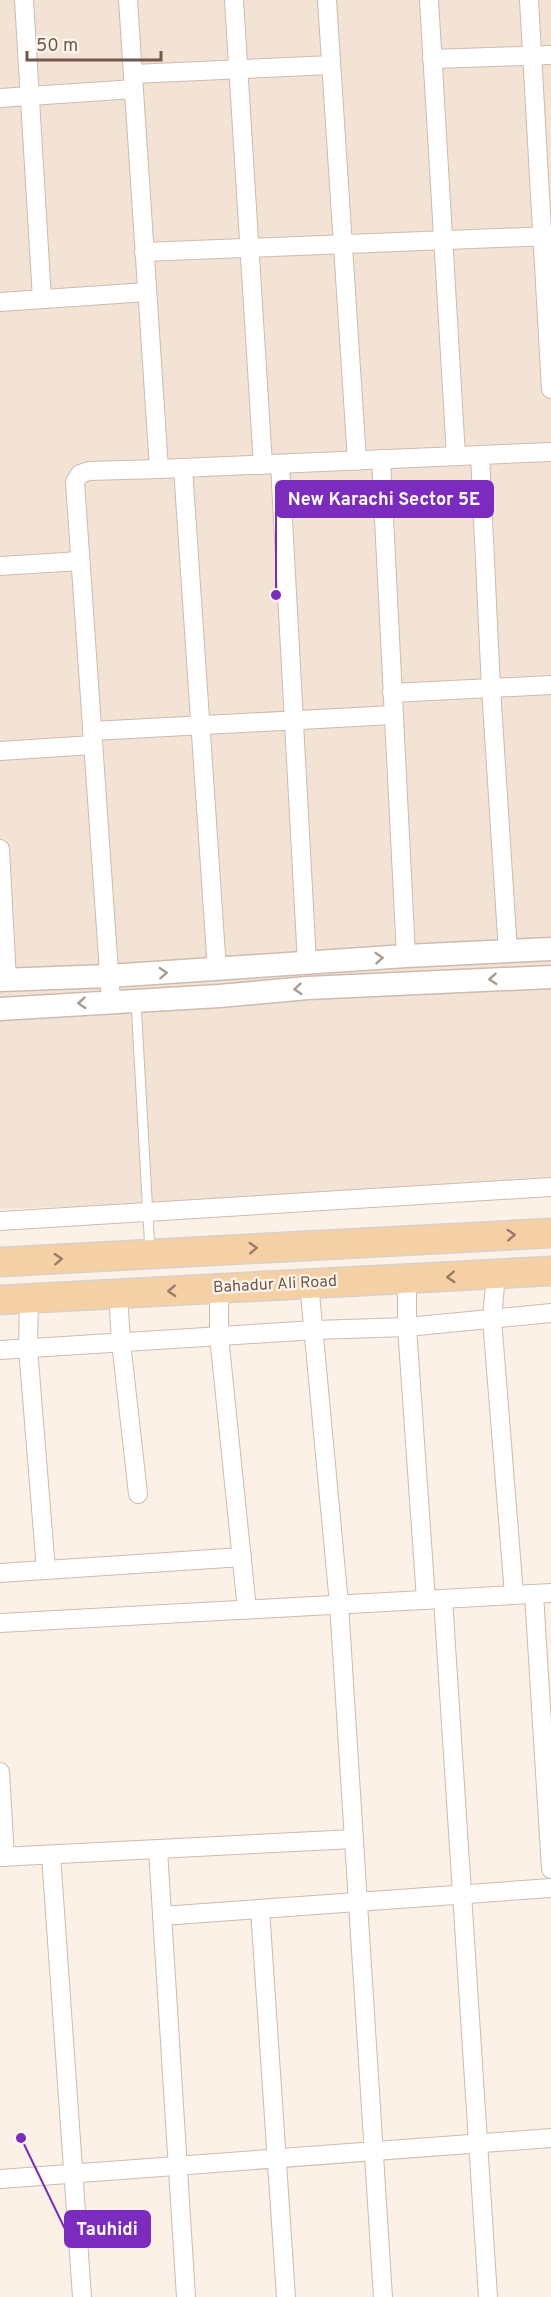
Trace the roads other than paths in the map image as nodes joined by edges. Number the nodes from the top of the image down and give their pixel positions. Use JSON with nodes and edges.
{"nodes":[{"id":1,"x":24,"y":0,"type":"edge"},
{"id":2,"x":128,"y":0,"type":"edge"},
{"id":3,"x":234,"y":0,"type":"edge"},
{"id":4,"x":327,"y":0,"type":"edge"},
{"id":5,"x":429,"y":0,"type":"edge"},
{"id":6,"x":529,"y":0,"type":"edge"},
{"id":7,"x":551,"y":55,"type":"edge"},
{"id":8,"x":532,"y":56,"type":"junction"},
{"id":9,"x":432,"y":59,"type":"junction"},
{"id":10,"x":332,"y":65,"type":"junction"},
{"id":11,"x":238,"y":70,"type":"junction"},
{"id":12,"x":134,"y":82,"type":"junction"},
{"id":13,"x":30,"y":96,"type":"junction"},
{"id":14,"x":0,"y":98,"type":"edge"},
{"id":15,"x":547,"y":236,"type":"edge"},
{"id":16,"x":443,"y":240,"type":"junction"},
{"id":17,"x":343,"y":244,"type":"junction"},
{"id":18,"x":248,"y":248,"type":"junction"},
{"id":19,"x":144,"y":252,"type":"junction"},
{"id":20,"x":147,"y":292,"type":"junction"},
{"id":21,"x":42,"y":299,"type":"junction"},
{"id":22,"x":0,"y":302,"type":"edge"},
{"id":23,"x":551,"y":389,"type":"edge"},
{"id":24,"x":551,"y":452,"type":"edge"},
{"id":25,"x":480,"y":455,"type":"junction"},
{"id":26,"x":456,"y":456,"type":"junction"},
{"id":27,"x":381,"y":459,"type":"junction"},
{"id":28,"x":357,"y":461,"type":"junction"},
{"id":29,"x":271,"y":464,"type":"junction"},
{"id":30,"x":183,"y":468,"type":"junction"},
{"id":31,"x":159,"y":470,"type":"junction"},
{"id":32,"x":80,"y":561,"type":"junction"},
{"id":33,"x":0,"y":566,"type":"edge"},
{"id":34,"x":551,"y":685,"type":"edge"},
{"id":35,"x":491,"y":688,"type":"junction"},
{"id":36,"x":392,"y":693,"type":"junction"},
{"id":37,"x":393,"y":715,"type":"junction"},
{"id":38,"x":293,"y":720,"type":"junction"},
{"id":39,"x":200,"y":725,"type":"junction"},
{"id":40,"x":93,"y":738,"type":"junction"},
{"id":41,"x":0,"y":751,"type":"edge"},
{"id":42,"x":0,"y":849,"type":"edge"},
{"id":43,"x":551,"y":949,"type":"edge"},
{"id":44,"x":508,"y":952,"type":"junction"},
{"id":45,"x":406,"y":956,"type":"junction"},
{"id":46,"x":307,"y":963,"type":"junction"},
{"id":47,"x":217,"y":970,"type":"junction"},
{"id":48,"x":109,"y":976,"type":"junction"},
{"id":49,"x":551,"y":977,"type":"edge"},
{"id":50,"x":4,"y":980,"type":"edge"},
{"id":51,"x":135,"y":1000,"type":"junction"},
{"id":52,"x":111,"y":1001,"type":"junction"},
{"id":53,"x":0,"y":1009,"type":"edge"},
{"id":54,"x":551,"y":1187,"type":"edge"},
{"id":55,"x":147,"y":1211,"type":"junction"},
{"id":56,"x":0,"y":1221,"type":"edge"},
{"id":57,"x":551,"y":1233,"type":"edge"},
{"id":58,"x":150,"y":1254,"type":"junction"},
{"id":59,"x":0,"y":1262,"type":"edge"},
{"id":60,"x":551,"y":1271,"type":"edge"},
{"id":61,"x":496,"y":1274,"type":"junction"},
{"id":62,"x":408,"y":1279,"type":"junction"},
{"id":63,"x":309,"y":1283,"type":"junction"},
{"id":64,"x":219,"y":1289,"type":"junction"},
{"id":65,"x":118,"y":1294,"type":"junction"},
{"id":66,"x":29,"y":1299,"type":"junction"},
{"id":67,"x":0,"y":1300,"type":"edge"},
{"id":68,"x":551,"y":1313,"type":"edge"},
{"id":69,"x":492,"y":1319,"type":"junction"},
{"id":70,"x":407,"y":1327,"type":"junction"},
{"id":71,"x":315,"y":1330,"type":"junction"},
{"id":72,"x":219,"y":1336,"type":"junction"},
{"id":73,"x":121,"y":1342,"type":"junction"},
{"id":74,"x":28,"y":1348,"type":"junction"},
{"id":75,"x":0,"y":1350,"type":"edge"},
{"id":76,"x":138,"y":1494,"type":"dead end"},
{"id":77,"x":242,"y":1557,"type":"junction"},
{"id":78,"x":46,"y":1570,"type":"junction"},
{"id":79,"x":0,"y":1573,"type":"edge"},
{"id":80,"x":543,"y":1594,"type":"edge"},
{"id":81,"x":514,"y":1595,"type":"junction"},
{"id":82,"x":434,"y":1599,"type":"junction"},
{"id":83,"x":339,"y":1605,"type":"junction"},
{"id":84,"x":247,"y":1610,"type":"junction"},
{"id":85,"x":0,"y":1623,"type":"edge"},
{"id":86,"x":0,"y":1772,"type":"edge"},
{"id":87,"x":354,"y":1839,"type":"junction"},
{"id":88,"x":158,"y":1850,"type":"junction"},
{"id":89,"x":51,"y":1855,"type":"junction"},
{"id":90,"x":3,"y":1857,"type":"edge"},
{"id":91,"x":551,"y":1869,"type":"edge"},
{"id":92,"x":551,"y":1888,"type":"edge"},
{"id":93,"x":462,"y":1895,"type":"junction"},
{"id":94,"x":358,"y":1902,"type":"junction"},
{"id":95,"x":260,"y":1909,"type":"junction"},
{"id":96,"x":162,"y":1916,"type":"junction"},
{"id":97,"x":551,"y":2138,"type":"edge"},
{"id":98,"x":478,"y":2143,"type":"junction"},
{"id":99,"x":374,"y":2151,"type":"junction"},
{"id":100,"x":277,"y":2158,"type":"junction"},
{"id":101,"x":178,"y":2166,"type":"junction"},
{"id":102,"x":73,"y":2173,"type":"junction"},
{"id":103,"x":0,"y":2179,"type":"edge"},
{"id":104,"x":82,"y":2297,"type":"edge"},
{"id":105,"x":186,"y":2297,"type":"edge"},
{"id":106,"x":286,"y":2297,"type":"edge"},
{"id":107,"x":383,"y":2297,"type":"edge"},
{"id":108,"x":488,"y":2297,"type":"edge"}],
"edges":[{"from":1,"to":13,"type":"street"},
{"from":2,"to":12,"type":"street"},
{"from":3,"to":11,"type":"street"},
{"from":4,"to":10,"type":"street"},
{"from":5,"to":9,"type":"street"},
{"from":6,"to":8,"type":"street"},
{"from":7,"to":8,"type":"street"},
{"from":8,"to":9,"type":"street"},
{"from":8,"to":15,"type":"street"},
{"from":9,"to":16,"type":"street"},
{"from":10,"to":11,"type":"street"},
{"from":10,"to":17,"type":"street"},
{"from":11,"to":12,"type":"street"},
{"from":11,"to":18,"type":"street"},
{"from":12,"to":13,"type":"street"},
{"from":12,"to":19,"type":"street"},
{"from":13,"to":14,"type":"street"},
{"from":13,"to":21,"type":"street"},
{"from":15,"to":16,"type":"street"},
{"from":15,"to":23,"type":"street"},
{"from":16,"to":17,"type":"street"},
{"from":16,"to":26,"type":"street"},
{"from":17,"to":18,"type":"street"},
{"from":17,"to":28,"type":"street"},
{"from":18,"to":19,"type":"street"},
{"from":18,"to":29,"type":"street"},
{"from":19,"to":20,"type":"street"},
{"from":20,"to":21,"type":"street"},
{"from":20,"to":31,"type":"street"},
{"from":21,"to":22,"type":"street"},
{"from":24,"to":25,"type":"street"},
{"from":25,"to":26,"type":"street"},
{"from":25,"to":35,"type":"street"},
{"from":26,"to":27,"type":"street"},
{"from":27,"to":28,"type":"street"},
{"from":27,"to":36,"type":"street"},
{"from":28,"to":29,"type":"street"},
{"from":29,"to":30,"type":"street"},
{"from":29,"to":38,"type":"street"},
{"from":30,"to":31,"type":"street"},
{"from":30,"to":39,"type":"street"},
{"from":31,"to":32,"type":"street"},
{"from":32,"to":33,"type":"street"},
{"from":32,"to":40,"type":"street"},
{"from":34,"to":35,"type":"street"},
{"from":35,"to":36,"type":"street"},
{"from":35,"to":44,"type":"street"},
{"from":36,"to":37,"type":"street"},
{"from":37,"to":38,"type":"street"},
{"from":37,"to":45,"type":"street"},
{"from":38,"to":39,"type":"street"},
{"from":38,"to":46,"type":"street"},
{"from":39,"to":40,"type":"street"},
{"from":39,"to":47,"type":"street"},
{"from":40,"to":41,"type":"street"},
{"from":40,"to":48,"type":"street"},
{"from":42,"to":50,"type":"street"},
{"from":43,"to":44,"type":"street"},
{"from":44,"to":45,"type":"street"},
{"from":46,"to":45,"type":"street","one_way":true},
{"from":46,"to":47,"type":"street"},
{"from":48,"to":47,"type":"street","one_way":true},
{"from":48,"to":50,"type":"street"},
{"from":48,"to":52,"type":"street"},
{"from":49,"to":51,"type":"street","one_way":true},
{"from":51,"to":52,"type":"street"},
{"from":51,"to":55,"type":"lane"},
{"from":52,"to":53,"type":"street","one_way":true},
{"from":54,"to":55,"type":"street"},
{"from":55,"to":56,"type":"street"},
{"from":55,"to":58,"type":"lane"},
{"from":58,"to":57,"type":"main road","one_way":true},
{"from":59,"to":58,"type":"main road","one_way":true},
{"from":60,"to":61,"type":"main road","name":"Bahadur Ali Road"},
{"from":61,"to":62,"type":"main road","name":"Bahadur Ali Road","one_way":true},
{"from":61,"to":69,"type":"street"},
{"from":62,"to":63,"type":"main road","name":"Bahadur Ali Road"},
{"from":62,"to":70,"type":"street"},
{"from":63,"to":64,"type":"main road","name":"Bahadur Ali Road"},
{"from":63,"to":71,"type":"street"},
{"from":64,"to":65,"type":"main road","name":"Bahadur Ali Road","one_way":true},
{"from":64,"to":72,"type":"street"},
{"from":65,"to":66,"type":"main road","name":"Bahadur Ali Road"},
{"from":65,"to":73,"type":"street"},
{"from":66,"to":67,"type":"main road","name":"Bahadur Ali Road"},
{"from":66,"to":74,"type":"street"},
{"from":68,"to":69,"type":"street"},
{"from":69,"to":70,"type":"street"},
{"from":69,"to":81,"type":"street"},
{"from":70,"to":71,"type":"street"},
{"from":70,"to":82,"type":"street"},
{"from":71,"to":72,"type":"street"},
{"from":71,"to":83,"type":"street"},
{"from":72,"to":73,"type":"street"},
{"from":72,"to":77,"type":"street"},
{"from":73,"to":74,"type":"street"},
{"from":73,"to":76,"type":"street"},
{"from":74,"to":75,"type":"street"},
{"from":74,"to":78,"type":"street"},
{"from":77,"to":78,"type":"street"},
{"from":77,"to":84,"type":"street"},
{"from":78,"to":79,"type":"street"},
{"from":80,"to":81,"type":"street"},
{"from":80,"to":91,"type":"street"},
{"from":81,"to":82,"type":"street"},
{"from":82,"to":83,"type":"street"},
{"from":82,"to":93,"type":"street"},
{"from":83,"to":84,"type":"street"},
{"from":83,"to":87,"type":"street"},
{"from":84,"to":85,"type":"street"},
{"from":86,"to":90,"type":"street"},
{"from":87,"to":88,"type":"street"},
{"from":87,"to":94,"type":"street"},
{"from":88,"to":89,"type":"street"},
{"from":88,"to":96,"type":"street"},
{"from":89,"to":90,"type":"street"},
{"from":89,"to":102,"type":"street"},
{"from":92,"to":93,"type":"street"},
{"from":93,"to":94,"type":"street"},
{"from":93,"to":98,"type":"street"},
{"from":94,"to":95,"type":"street"},
{"from":94,"to":99,"type":"street"},
{"from":95,"to":96,"type":"street"},
{"from":95,"to":100,"type":"street"},
{"from":96,"to":101,"type":"street"},
{"from":97,"to":98,"type":"street"},
{"from":98,"to":99,"type":"street"},
{"from":98,"to":108,"type":"street"},
{"from":99,"to":100,"type":"street"},
{"from":99,"to":107,"type":"street"},
{"from":100,"to":101,"type":"street"},
{"from":100,"to":106,"type":"street"},
{"from":101,"to":102,"type":"street"},
{"from":101,"to":105,"type":"street"},
{"from":102,"to":103,"type":"street"},
{"from":102,"to":104,"type":"street"}]}
